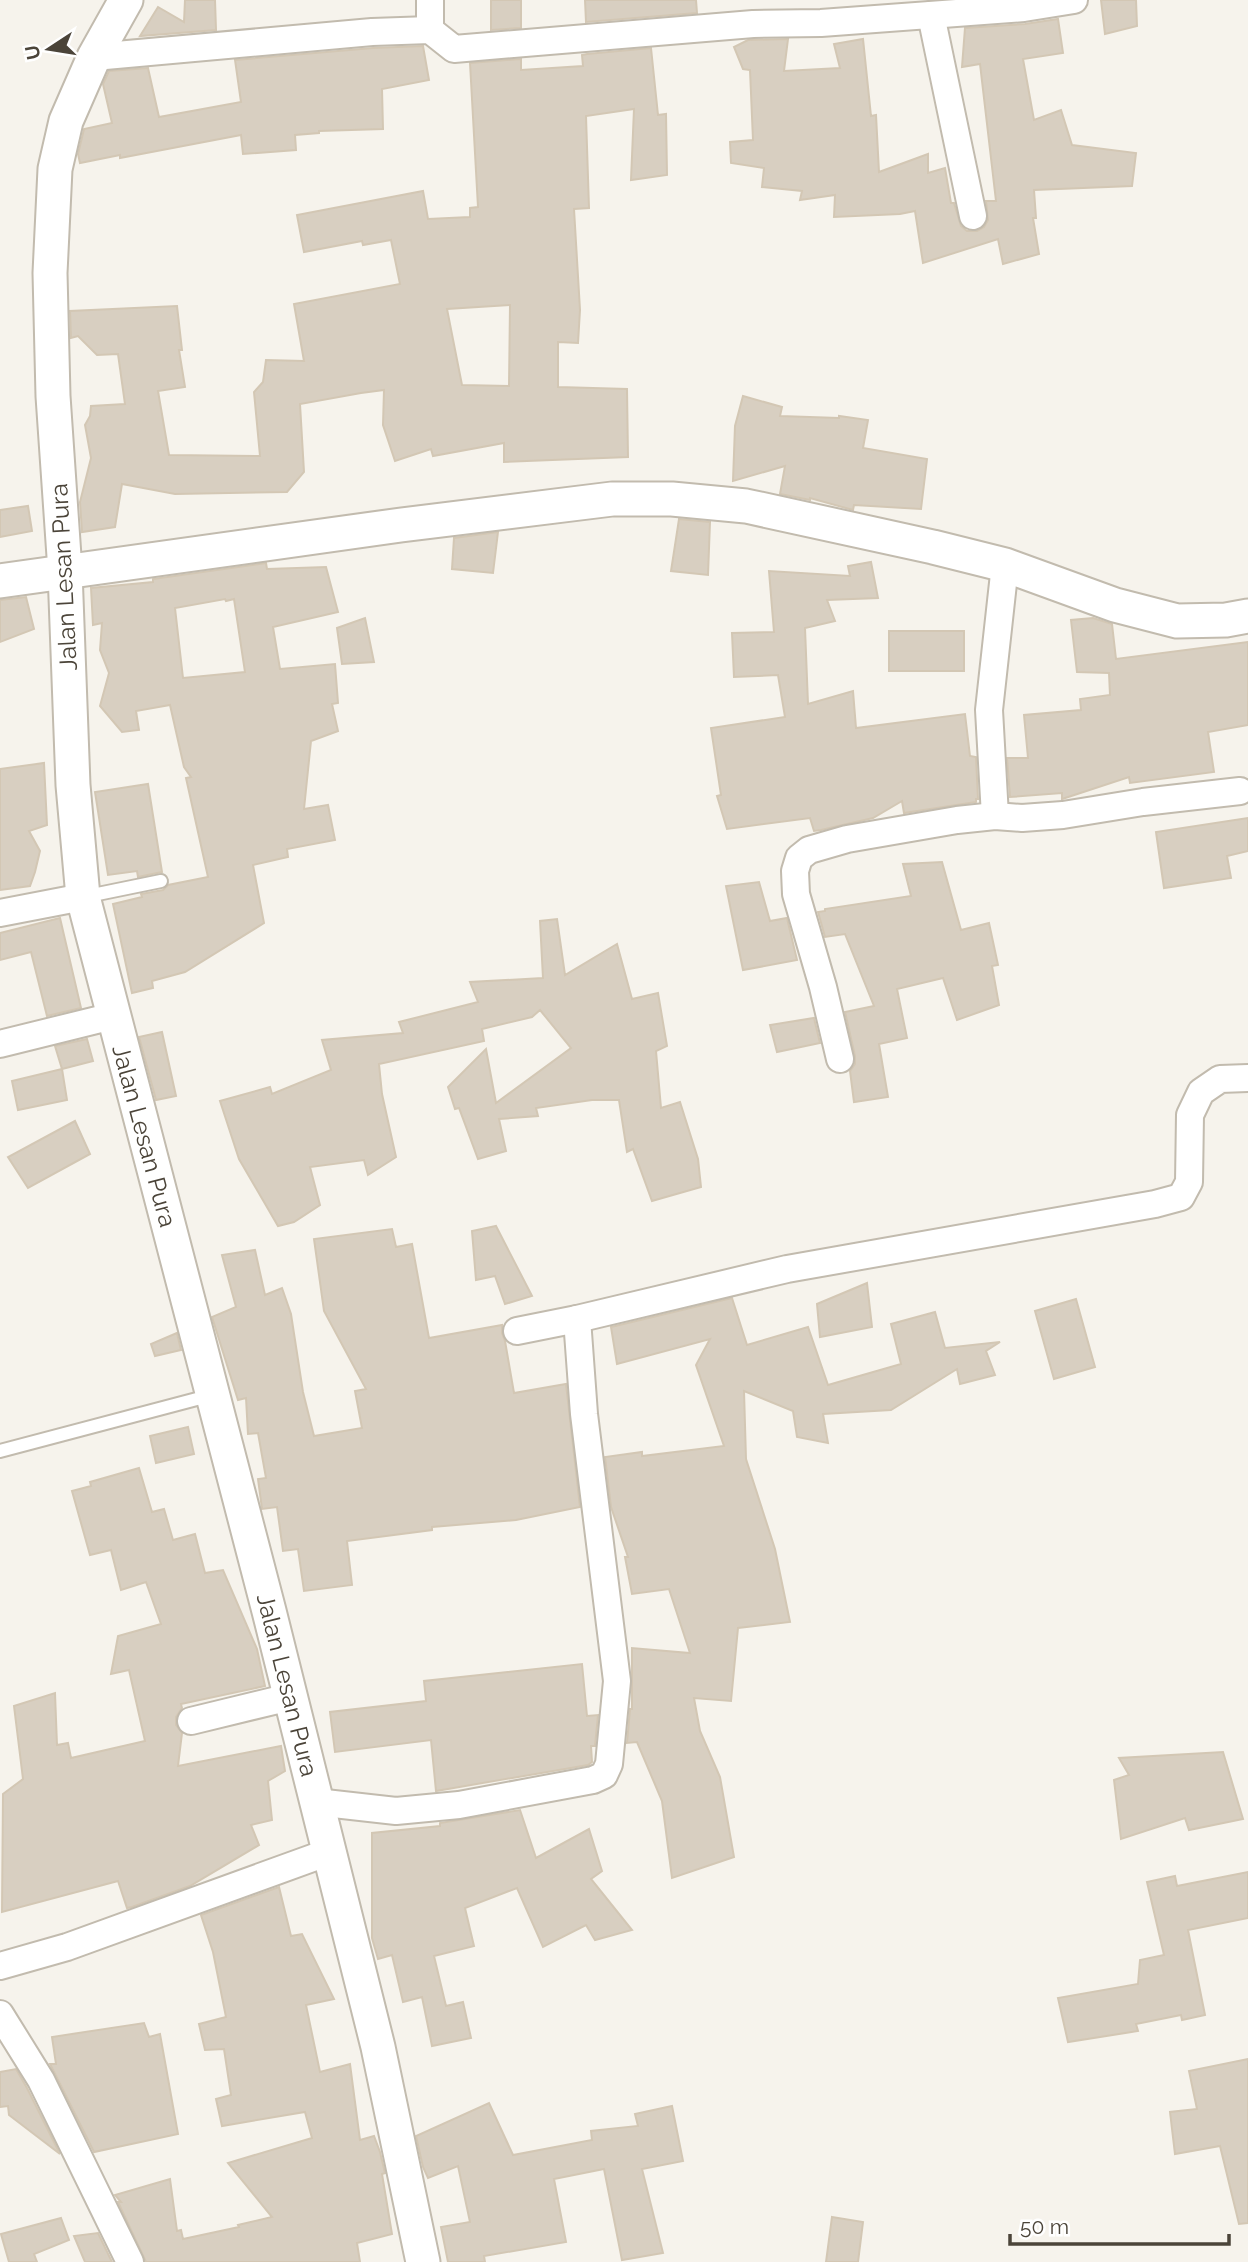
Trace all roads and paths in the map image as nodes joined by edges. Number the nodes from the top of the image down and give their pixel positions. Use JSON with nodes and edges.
{"nodes":[{"id":1,"x":126,"y":0,"type":"edge"},
{"id":2,"x":430,"y":0,"type":"edge"},
{"id":3,"x":1074,"y":0,"type":"edge"},
{"id":4,"x":931,"y":15,"type":"junction"},
{"id":5,"x":430,"y":30,"type":"junction"},
{"id":6,"x":94,"y":57,"type":"junction"},
{"id":7,"x":973,"y":216,"type":"dead end"},
{"id":8,"x":1005,"y":565,"type":"junction"},
{"id":9,"x":65,"y":571,"type":"junction"},
{"id":10,"x":0,"y":581,"type":"edge"},
{"id":11,"x":1248,"y":616,"type":"edge"},
{"id":12,"x":1240,"y":791,"type":"dead end"},
{"id":13,"x":995,"y":816,"type":"junction"},
{"id":14,"x":162,"y":881,"type":"dead end"},
{"id":15,"x":83,"y":897,"type":"junction"},
{"id":16,"x":0,"y":913,"type":"edge"},
{"id":17,"x":113,"y":1016,"type":"junction"},
{"id":18,"x":0,"y":1044,"type":"edge"},
{"id":19,"x":840,"y":1059,"type":"dead end"},
{"id":20,"x":1248,"y":1078,"type":"edge"},
{"id":21,"x":577,"y":1319,"type":"junction"},
{"id":22,"x":517,"y":1331,"type":"dead end"},
{"id":23,"x":212,"y":1395,"type":"junction"},
{"id":24,"x":0,"y":1451,"type":"edge"},
{"id":25,"x":290,"y":1697,"type":"junction"},
{"id":26,"x":191,"y":1721,"type":"dead end"},
{"id":27,"x":316,"y":1802,"type":"junction"},
{"id":28,"x":329,"y":1852,"type":"junction"},
{"id":29,"x":0,"y":1966,"type":"edge"},
{"id":30,"x":0,"y":2014,"type":"edge"},
{"id":31,"x":130,"y":2262,"type":"edge"},
{"id":32,"x":423,"y":2262,"type":"edge"}],
"edges":[{"from":1,"to":6,"type":"street","name":"Jalan Lesan Pura"},
{"from":2,"to":5,"type":"street"},
{"from":3,"to":4,"type":"street"},
{"from":4,"to":5,"type":"street"},
{"from":4,"to":7,"type":"street"},
{"from":5,"to":6,"type":"street"},
{"from":6,"to":9,"type":"street","name":"Jalan Lesan Pura"},
{"from":8,"to":9,"type":"street"},
{"from":8,"to":11,"type":"street"},
{"from":8,"to":13,"type":"street"},
{"from":9,"to":10,"type":"street"},
{"from":9,"to":15,"type":"street","name":"Jalan Lesan Pura"},
{"from":12,"to":13,"type":"street"},
{"from":13,"to":19,"type":"street"},
{"from":14,"to":15,"type":"lane"},
{"from":15,"to":16,"type":"street"},
{"from":15,"to":17,"type":"street","name":"Jalan Lesan Pura"},
{"from":17,"to":18,"type":"street"},
{"from":17,"to":23,"type":"street","name":"Jalan Lesan Pura"},
{"from":20,"to":21,"type":"street"},
{"from":21,"to":22,"type":"street"},
{"from":21,"to":27,"type":"street"},
{"from":23,"to":24,"type":"lane"},
{"from":23,"to":25,"type":"street","name":"Jalan Lesan Pura"},
{"from":25,"to":26,"type":"street"},
{"from":25,"to":27,"type":"street","name":"Jalan Lesan Pura"},
{"from":27,"to":28,"type":"street","name":"Jalan Lesan Pura"},
{"from":28,"to":29,"type":"street"},
{"from":28,"to":32,"type":"street","name":"Jalan Lesan Pura"},
{"from":30,"to":31,"type":"street"}]}
